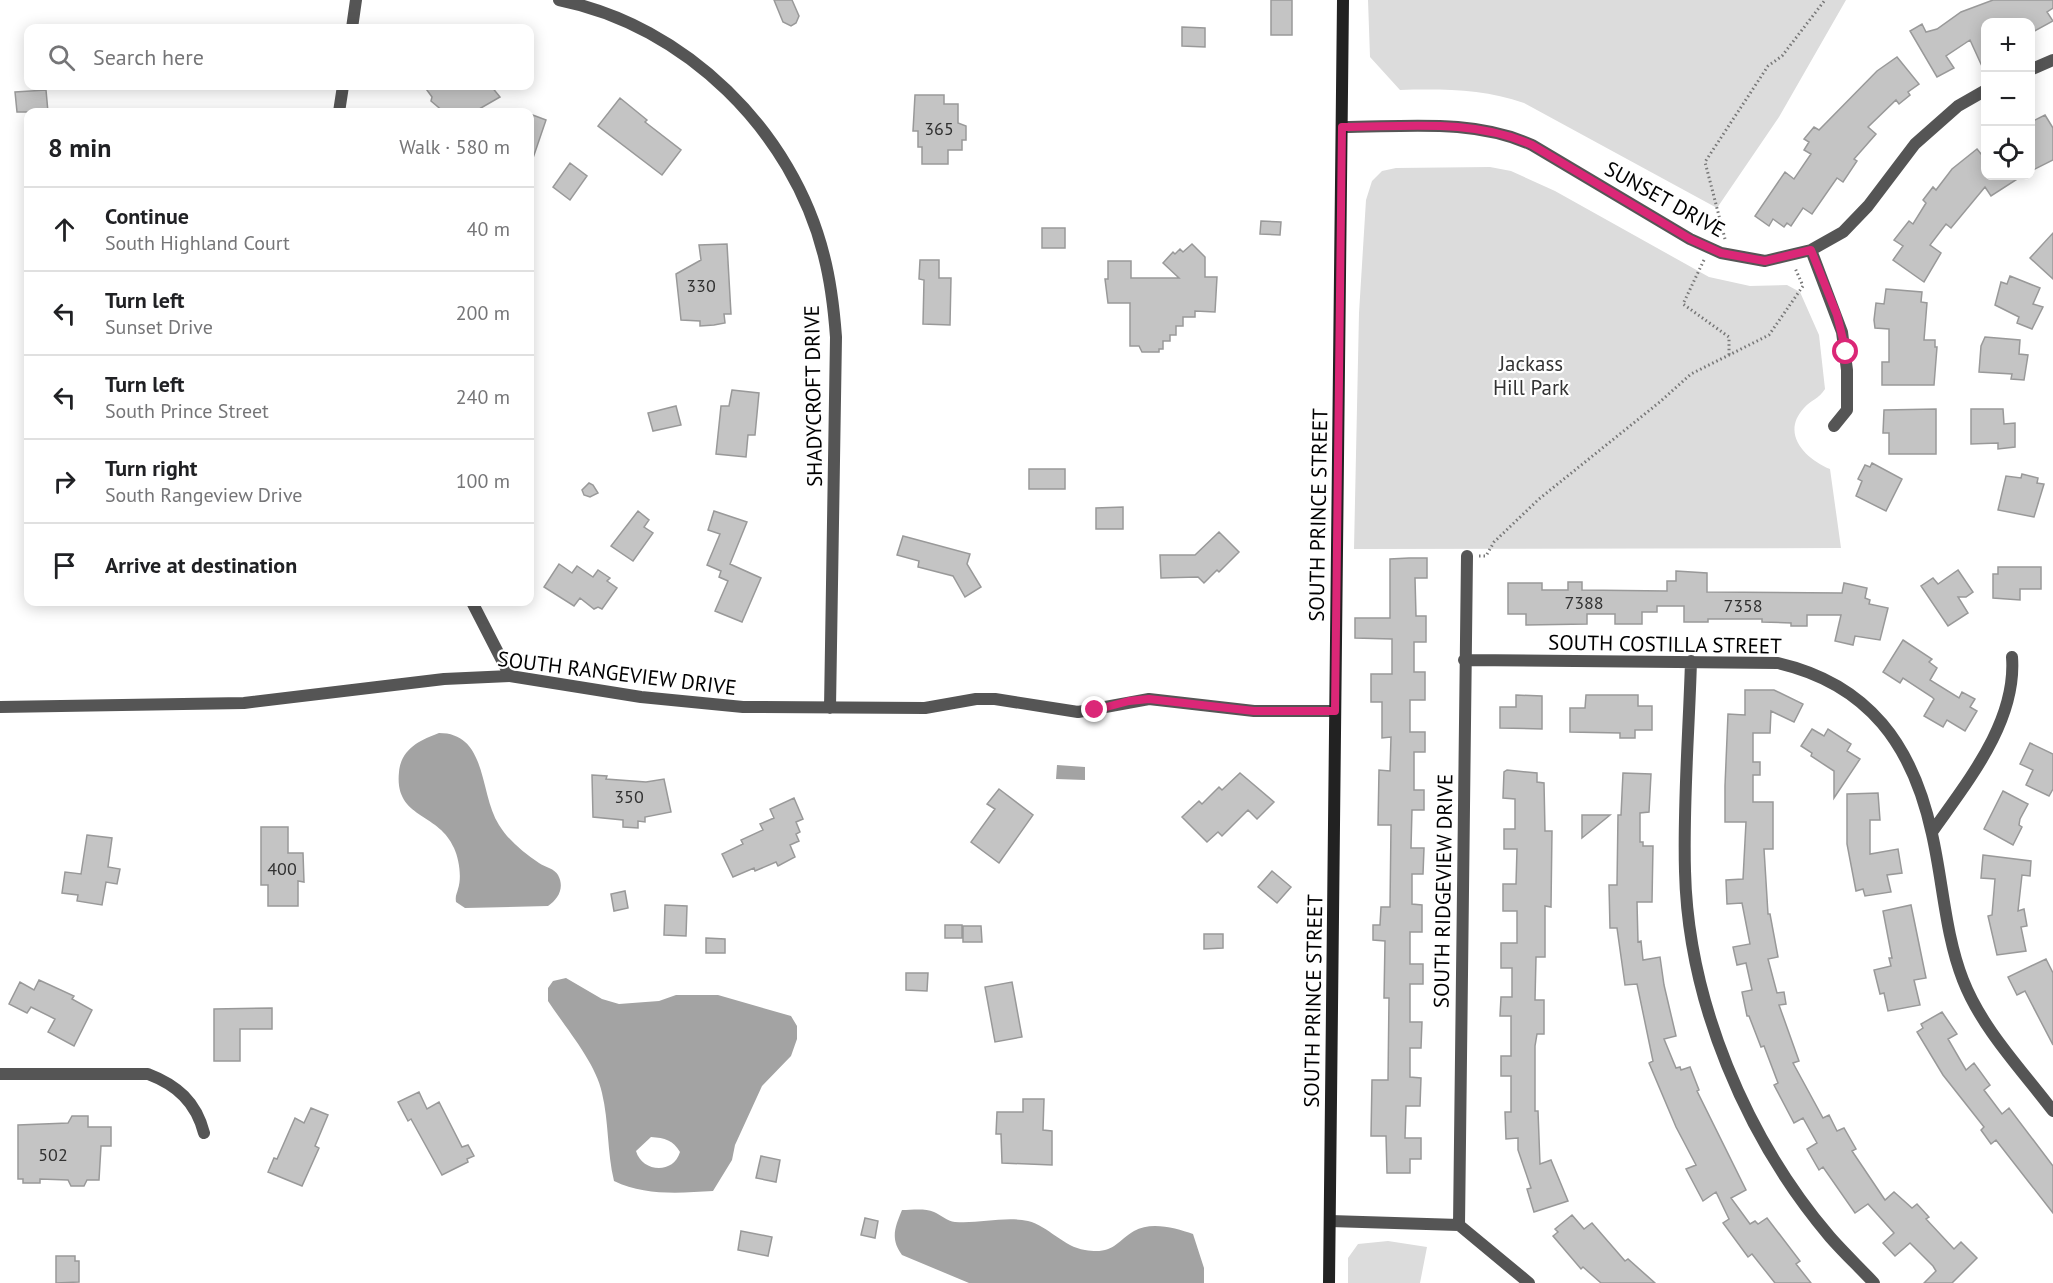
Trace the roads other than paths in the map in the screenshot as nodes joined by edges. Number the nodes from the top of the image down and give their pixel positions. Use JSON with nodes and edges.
{"nodes":[{"id":1,"x":356,"y":0,"type":"edge"},
{"id":2,"x":558,"y":0,"type":"edge"},
{"id":3,"x":1343,"y":0,"type":"edge"},
{"id":4,"x":353,"y":24,"type":"edge"},
{"id":5,"x":2053,"y":60,"type":"edge"},
{"id":6,"x":2035,"y":68,"type":"edge"},
{"id":7,"x":342,"y":90,"type":"edge"},
{"id":8,"x":1981,"y":93,"type":"edge"},
{"id":9,"x":340,"y":108,"type":"edge"},
{"id":10,"x":1342,"y":127,"type":"junction"},
{"id":11,"x":1811,"y":250,"type":"junction"},
{"id":12,"x":1834,"y":426,"type":"dead end"},
{"id":13,"x":1467,"y":556,"type":"road end"},
{"id":14,"x":474,"y":606,"type":"edge"},
{"id":15,"x":2012,"y":657,"type":"dead end"},
{"id":16,"x":1464,"y":660,"type":"junction"},
{"id":17,"x":1691,"y":661,"type":"junction"},
{"id":18,"x":510,"y":676,"type":"junction"},
{"id":19,"x":0,"y":707,"type":"edge"},
{"id":20,"x":830,"y":708,"type":"junction"},
{"id":21,"x":1335,"y":711,"type":"junction"},
{"id":22,"x":1932,"y":832,"type":"junction"},
{"id":23,"x":0,"y":1074,"type":"edge"},
{"id":24,"x":2053,"y":1111,"type":"edge"},
{"id":25,"x":204,"y":1133,"type":"dead end"},
{"id":26,"x":1330,"y":1221,"type":"junction"},
{"id":27,"x":1459,"y":1225,"type":"junction"},
{"id":28,"x":1329,"y":1283,"type":"edge"},
{"id":29,"x":1529,"y":1283,"type":"edge"},
{"id":30,"x":1874,"y":1283,"type":"edge"}],
"edges":[{"from":1,"to":4,"type":"street"},
{"from":2,"to":20,"type":"street","name":"SHADYCROFT DRIVE"},
{"from":3,"to":10,"type":"street","name":"SOUTH PRINCE STREET"},
{"from":5,"to":6,"type":"street"},
{"from":7,"to":9,"type":"street"},
{"from":8,"to":11,"type":"street","name":"SUNSET DRIVE"},
{"from":10,"to":11,"type":"street","name":"SUNSET DRIVE"},
{"from":10,"to":21,"type":"street","name":"SOUTH PRINCE STREET"},
{"from":11,"to":12,"type":"street"},
{"from":13,"to":16,"type":"street","name":"SOUTH RIDGEVIEW DRIVE"},
{"from":14,"to":18,"type":"street"},
{"from":15,"to":22,"type":"street"},
{"from":16,"to":17,"type":"street","name":"SOUTH COSTILLA STREET"},
{"from":16,"to":27,"type":"street","name":"SOUTH RIDGEVIEW DRIVE"},
{"from":17,"to":22,"type":"street","name":"SOUTH COSTILLA STREET"},
{"from":17,"to":30,"type":"street"},
{"from":18,"to":19,"type":"street","name":"SOUTH RANGEVIEW DRIVE"},
{"from":18,"to":20,"type":"street","name":"SOUTH RANGEVIEW DRIVE"},
{"from":20,"to":21,"type":"street","name":"SOUTH RANGEVIEW DRIVE"},
{"from":21,"to":26,"type":"street","name":"SOUTH PRINCE STREET"},
{"from":22,"to":24,"type":"street","name":"SOUTH COSTILLA STREET"},
{"from":23,"to":25,"type":"street"},
{"from":26,"to":27,"type":"street"},
{"from":26,"to":28,"type":"street","name":"SOUTH PRINCE STREET"},
{"from":27,"to":29,"type":"street"}]}
